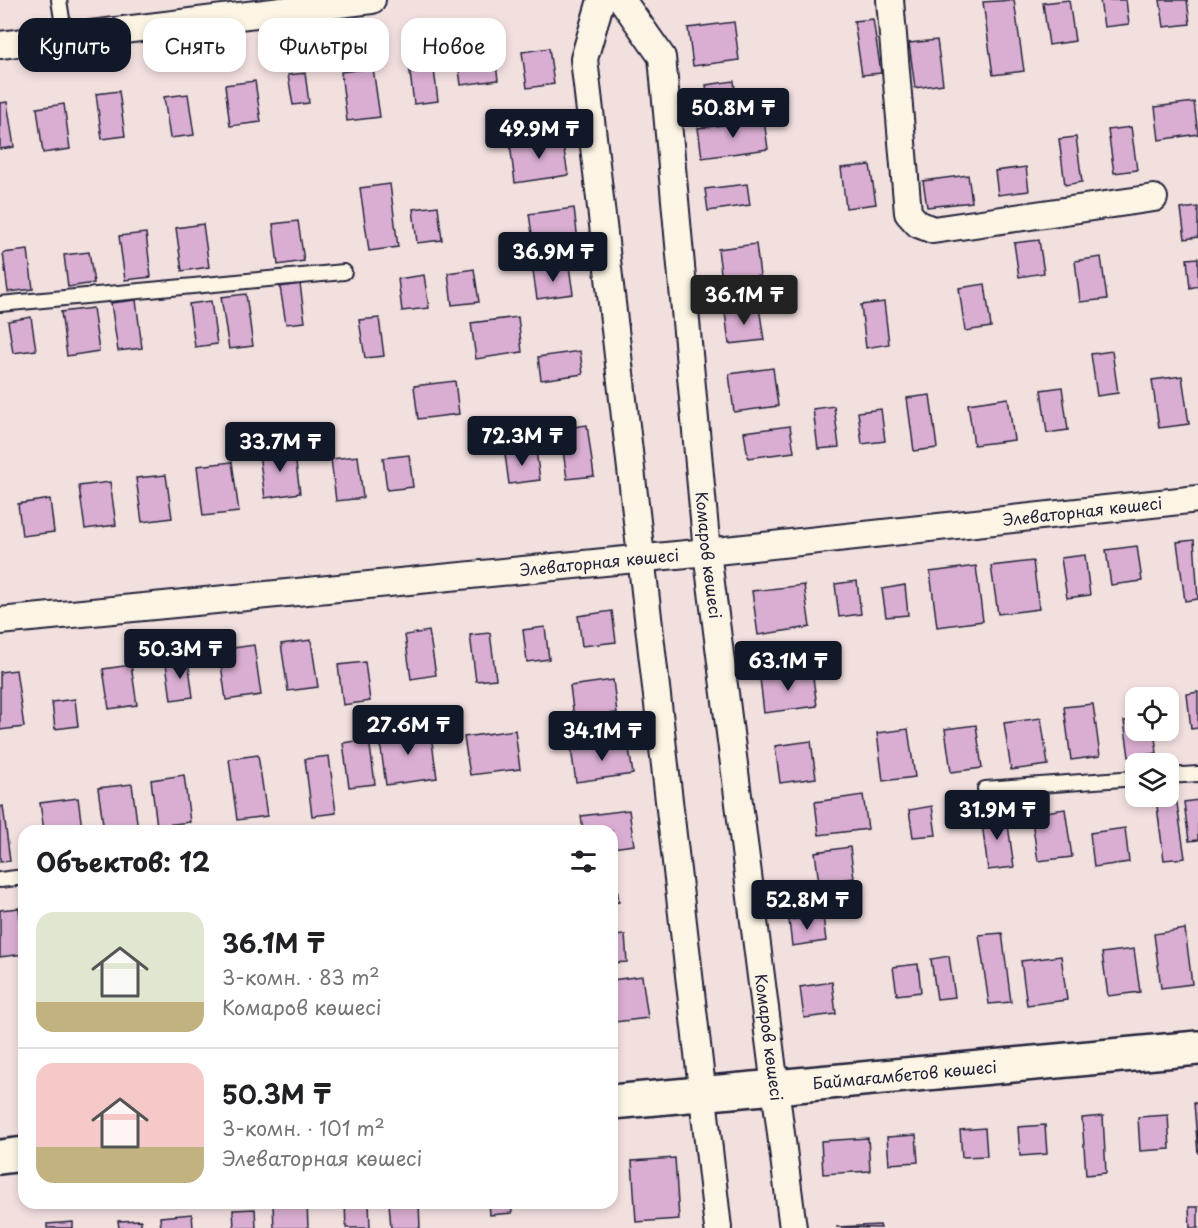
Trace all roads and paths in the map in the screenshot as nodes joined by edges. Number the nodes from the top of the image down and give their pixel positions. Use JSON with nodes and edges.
{"nodes":[{"id":1,"x":59,"y":0,"type":"edge"},
{"id":2,"x":372,"y":0,"type":"edge"},
{"id":3,"x":601,"y":0,"type":"edge"},
{"id":4,"x":622,"y":0,"type":"edge"},
{"id":5,"x":890,"y":0,"type":"edge"},
{"id":6,"x":62,"y":18,"type":"edge"},
{"id":7,"x":131,"y":30,"type":"edge"},
{"id":8,"x":18,"y":43,"type":"edge"},
{"id":9,"x":0,"y":45,"type":"edge"},
{"id":10,"x":1154,"y":198,"type":"dead end"},
{"id":11,"x":344,"y":272,"type":"dead end"},
{"id":12,"x":0,"y":303,"type":"edge"},
{"id":13,"x":1198,"y":499,"type":"edge"},
{"id":14,"x":707,"y":552,"type":"junction"},
{"id":15,"x":642,"y":558,"type":"junction"},
{"id":16,"x":0,"y":621,"type":"edge"},
{"id":17,"x":1198,"y":774,"type":"edge"},
{"id":18,"x":1179,"y":775,"type":"edge"},
{"id":19,"x":1125,"y":779,"type":"edge"},
{"id":20,"x":985,"y":789,"type":"dead end"},
{"id":21,"x":18,"y":878,"type":"edge"},
{"id":22,"x":0,"y":880,"type":"edge"},
{"id":23,"x":1198,"y":1048,"type":"edge"},
{"id":24,"x":774,"y":1088,"type":"junction"},
{"id":25,"x":703,"y":1094,"type":"junction"},
{"id":26,"x":618,"y":1101,"type":"edge"},
{"id":27,"x":18,"y":1154,"type":"edge"},
{"id":28,"x":0,"y":1156,"type":"edge"},
{"id":29,"x":718,"y":1228,"type":"edge"},
{"id":30,"x":793,"y":1228,"type":"edge"}],
"edges":[{"from":1,"to":6,"type":"lane"},
{"from":2,"to":7,"type":"street"},
{"from":3,"to":15,"type":"street"},
{"from":4,"to":14,"type":"street","name":"Комаров көшесі"},
{"from":5,"to":10,"type":"street"},
{"from":8,"to":9,"type":"street"},
{"from":11,"to":12,"type":"lane"},
{"from":13,"to":14,"type":"street","name":"Элеваторная көшесі"},
{"from":14,"to":15,"type":"street","name":"Элеваторная көшесі"},
{"from":14,"to":24,"type":"street","name":"Комаров көшесі"},
{"from":15,"to":16,"type":"street","name":"Элеваторная көшесі"},
{"from":15,"to":25,"type":"street"},
{"from":17,"to":18,"type":"lane"},
{"from":19,"to":20,"type":"lane"},
{"from":21,"to":22,"type":"lane"},
{"from":23,"to":24,"type":"main road","name":"Баймағамбетов көшесі"},
{"from":24,"to":25,"type":"main road","name":"Баймағамбетов көшесі"},
{"from":24,"to":30,"type":"street","name":"Комаров көшесі"},
{"from":25,"to":26,"type":"main road","name":"Баймағамбетов көшесі"},
{"from":25,"to":29,"type":"street"},
{"from":27,"to":28,"type":"main road"}]}
